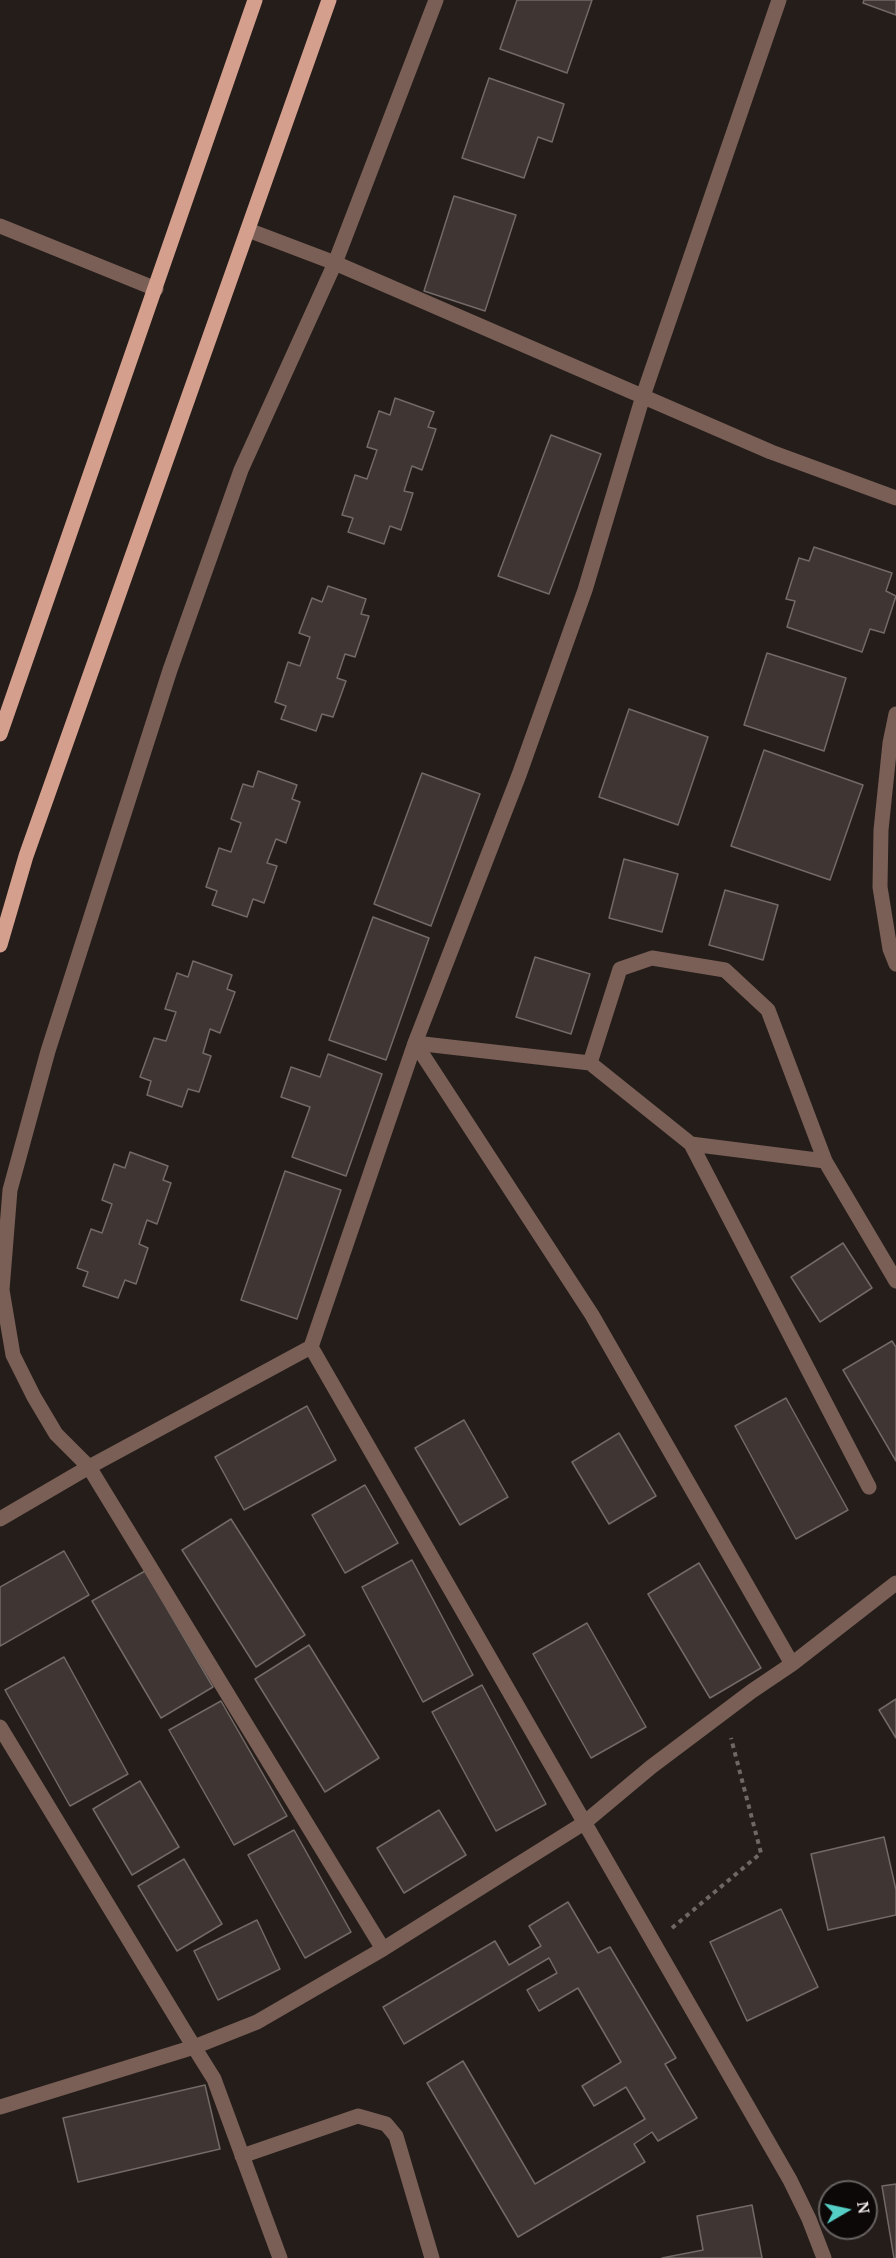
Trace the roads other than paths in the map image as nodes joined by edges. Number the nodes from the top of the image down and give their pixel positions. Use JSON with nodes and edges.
{"nodes":[{"id":1,"x":255,"y":0,"type":"edge"},
{"id":2,"x":329,"y":0,"type":"edge"},
{"id":3,"x":436,"y":0,"type":"edge"},
{"id":4,"x":779,"y":0,"type":"edge"},
{"id":5,"x":0,"y":226,"type":"edge"},
{"id":6,"x":248,"y":230,"type":"junction"},
{"id":7,"x":334,"y":263,"type":"junction"},
{"id":8,"x":156,"y":289,"type":"junction"},
{"id":9,"x":643,"y":396,"type":"junction"},
{"id":10,"x":896,"y":498,"type":"edge"},
{"id":11,"x":896,"y":714,"type":"edge"},
{"id":12,"x":0,"y":734,"type":"edge"},
{"id":13,"x":0,"y":945,"type":"edge"},
{"id":14,"x":896,"y":964,"type":"edge"},
{"id":15,"x":415,"y":1043,"type":"junction"},
{"id":16,"x":590,"y":1063,"type":"junction"},
{"id":17,"x":691,"y":1143,"type":"junction"},
{"id":18,"x":825,"y":1161,"type":"junction"},
{"id":19,"x":896,"y":1281,"type":"edge"},
{"id":20,"x":311,"y":1347,"type":"junction"},
{"id":21,"x":89,"y":1467,"type":"junction"},
{"id":22,"x":869,"y":1487,"type":"dead end"},
{"id":23,"x":0,"y":1519,"type":"edge"},
{"id":24,"x":896,"y":1583,"type":"edge"},
{"id":25,"x":792,"y":1664,"type":"junction"},
{"id":26,"x":0,"y":1727,"type":"edge"},
{"id":27,"x":584,"y":1823,"type":"junction"},
{"id":28,"x":383,"y":1949,"type":"junction"},
{"id":29,"x":194,"y":2047,"type":"junction"},
{"id":30,"x":0,"y":2107,"type":"edge"},
{"id":31,"x":242,"y":2156,"type":"junction"},
{"id":32,"x":280,"y":2258,"type":"edge"},
{"id":33,"x":432,"y":2258,"type":"edge"},
{"id":34,"x":824,"y":2258,"type":"edge"}],
"edges":[{"from":1,"to":8,"type":"main road"},
{"from":2,"to":6,"type":"main road"},
{"from":3,"to":7,"type":"street"},
{"from":4,"to":9,"type":"street"},
{"from":5,"to":8,"type":"street"},
{"from":6,"to":7,"type":"street"},
{"from":6,"to":13,"type":"main road"},
{"from":7,"to":9,"type":"street"},
{"from":7,"to":21,"type":"street"},
{"from":8,"to":12,"type":"main road"},
{"from":9,"to":10,"type":"street"},
{"from":9,"to":15,"type":"street"},
{"from":11,"to":14,"type":"street"},
{"from":15,"to":16,"type":"street"},
{"from":15,"to":20,"type":"street"},
{"from":15,"to":25,"type":"street"},
{"from":16,"to":17,"type":"street"},
{"from":16,"to":18,"type":"street"},
{"from":17,"to":18,"type":"street"},
{"from":17,"to":22,"type":"street"},
{"from":18,"to":19,"type":"street"},
{"from":20,"to":21,"type":"street"},
{"from":20,"to":27,"type":"street"},
{"from":21,"to":23,"type":"street"},
{"from":21,"to":28,"type":"street"},
{"from":24,"to":25,"type":"street"},
{"from":25,"to":27,"type":"street"},
{"from":26,"to":29,"type":"street"},
{"from":27,"to":28,"type":"street"},
{"from":27,"to":34,"type":"street"},
{"from":28,"to":29,"type":"street"},
{"from":29,"to":30,"type":"street"},
{"from":29,"to":31,"type":"street"},
{"from":31,"to":32,"type":"street"},
{"from":31,"to":33,"type":"street"}]}
